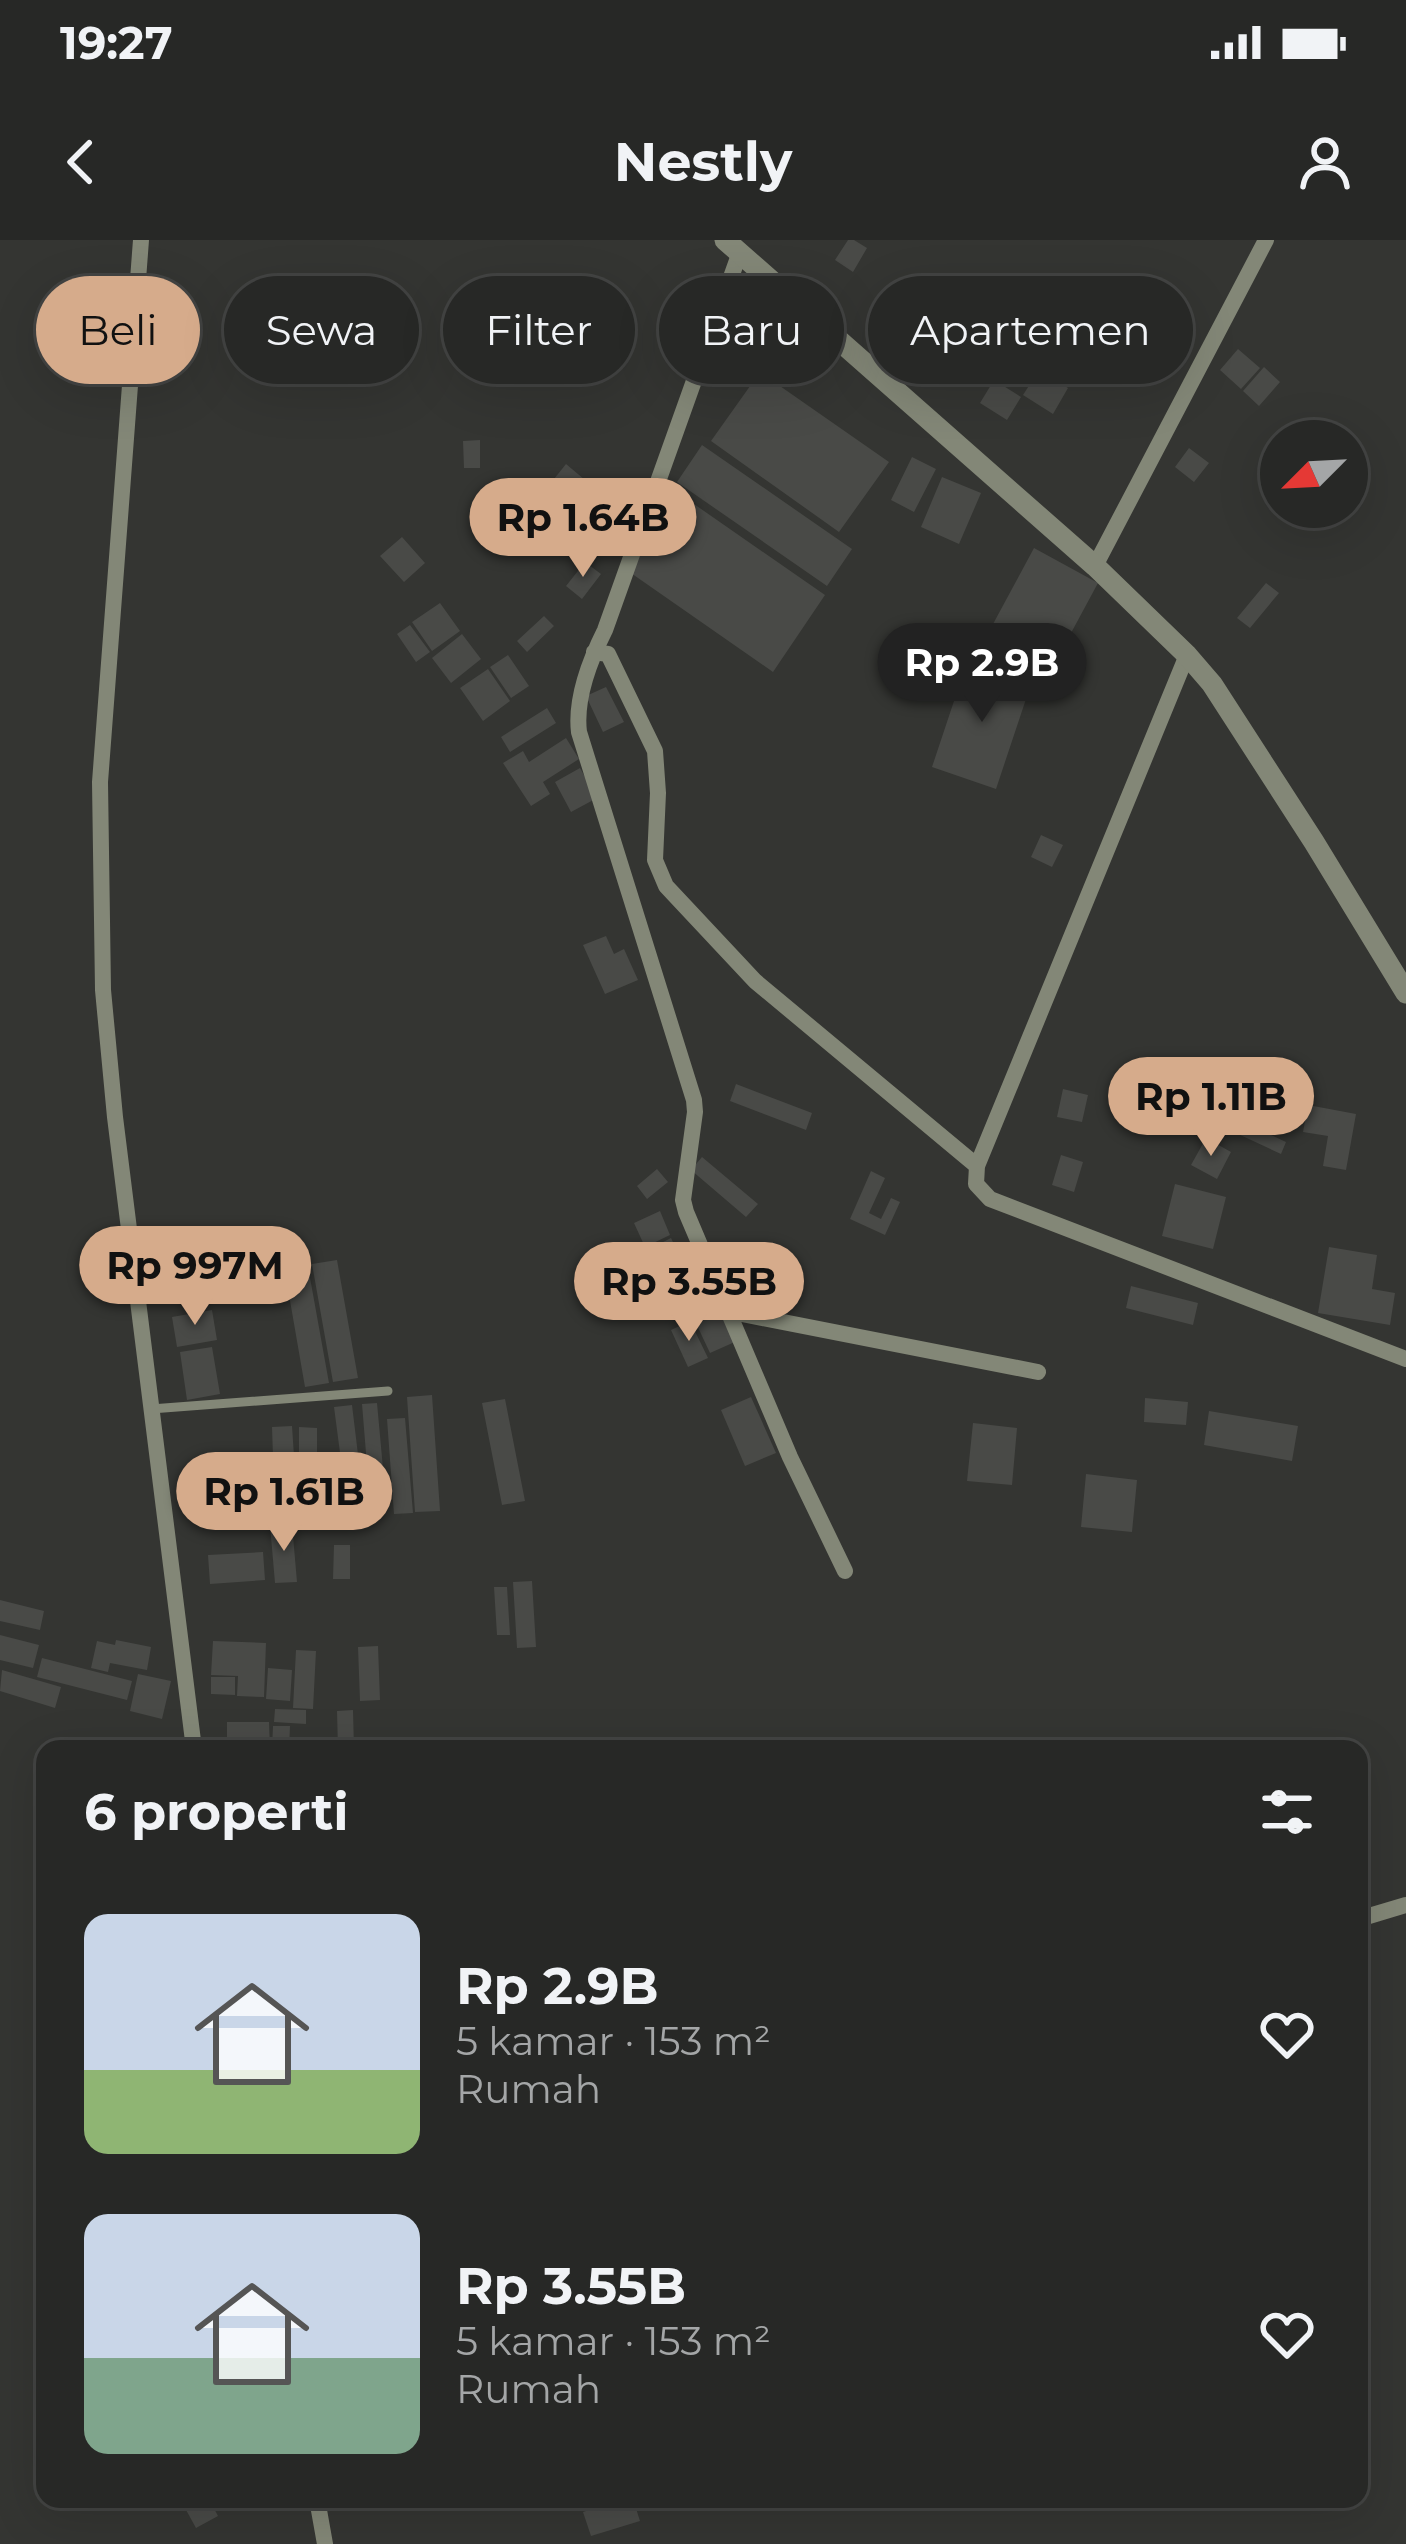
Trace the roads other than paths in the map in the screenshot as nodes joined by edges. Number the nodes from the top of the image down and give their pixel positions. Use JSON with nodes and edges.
{"nodes":[{"id":1,"x":141,"y":240,"type":"edge"},
{"id":2,"x":1266,"y":240,"type":"edge"},
{"id":3,"x":732,"y":246,"type":"edge"},
{"id":4,"x":1095,"y":566,"type":"junction"},
{"id":5,"x":594,"y":652,"type":"junction"},
{"id":6,"x":1186,"y":656,"type":"junction"},
{"id":7,"x":1406,"y":993,"type":"edge"},
{"id":8,"x":977,"y":1166,"type":"junction"},
{"id":9,"x":727,"y":1311,"type":"junction"},
{"id":10,"x":1406,"y":1359,"type":"edge"},
{"id":11,"x":1038,"y":1372,"type":"dead end"},
{"id":12,"x":388,"y":1391,"type":"dead end"},
{"id":13,"x":151,"y":1409,"type":"junction"},
{"id":14,"x":845,"y":1571,"type":"dead end"},
{"id":15,"x":193,"y":1740,"type":"edge"},
{"id":16,"x":1406,"y":1905,"type":"edge"},
{"id":17,"x":1368,"y":1916,"type":"edge"},
{"id":18,"x":319,"y":2508,"type":"edge"},
{"id":19,"x":325,"y":2544,"type":"edge"}],
"edges":[{"from":1,"to":13,"type":"street"},
{"from":2,"to":4,"type":"street"},
{"from":3,"to":4,"type":"street"},
{"from":3,"to":5,"type":"street"},
{"from":4,"to":6,"type":"street"},
{"from":5,"to":8,"type":"street"},
{"from":5,"to":9,"type":"street"},
{"from":6,"to":7,"type":"street"},
{"from":6,"to":8,"type":"street"},
{"from":8,"to":10,"type":"street"},
{"from":9,"to":11,"type":"street"},
{"from":9,"to":14,"type":"street"},
{"from":12,"to":13,"type":"lane"},
{"from":13,"to":15,"type":"street"},
{"from":16,"to":17,"type":"street"},
{"from":18,"to":19,"type":"street"}]}
